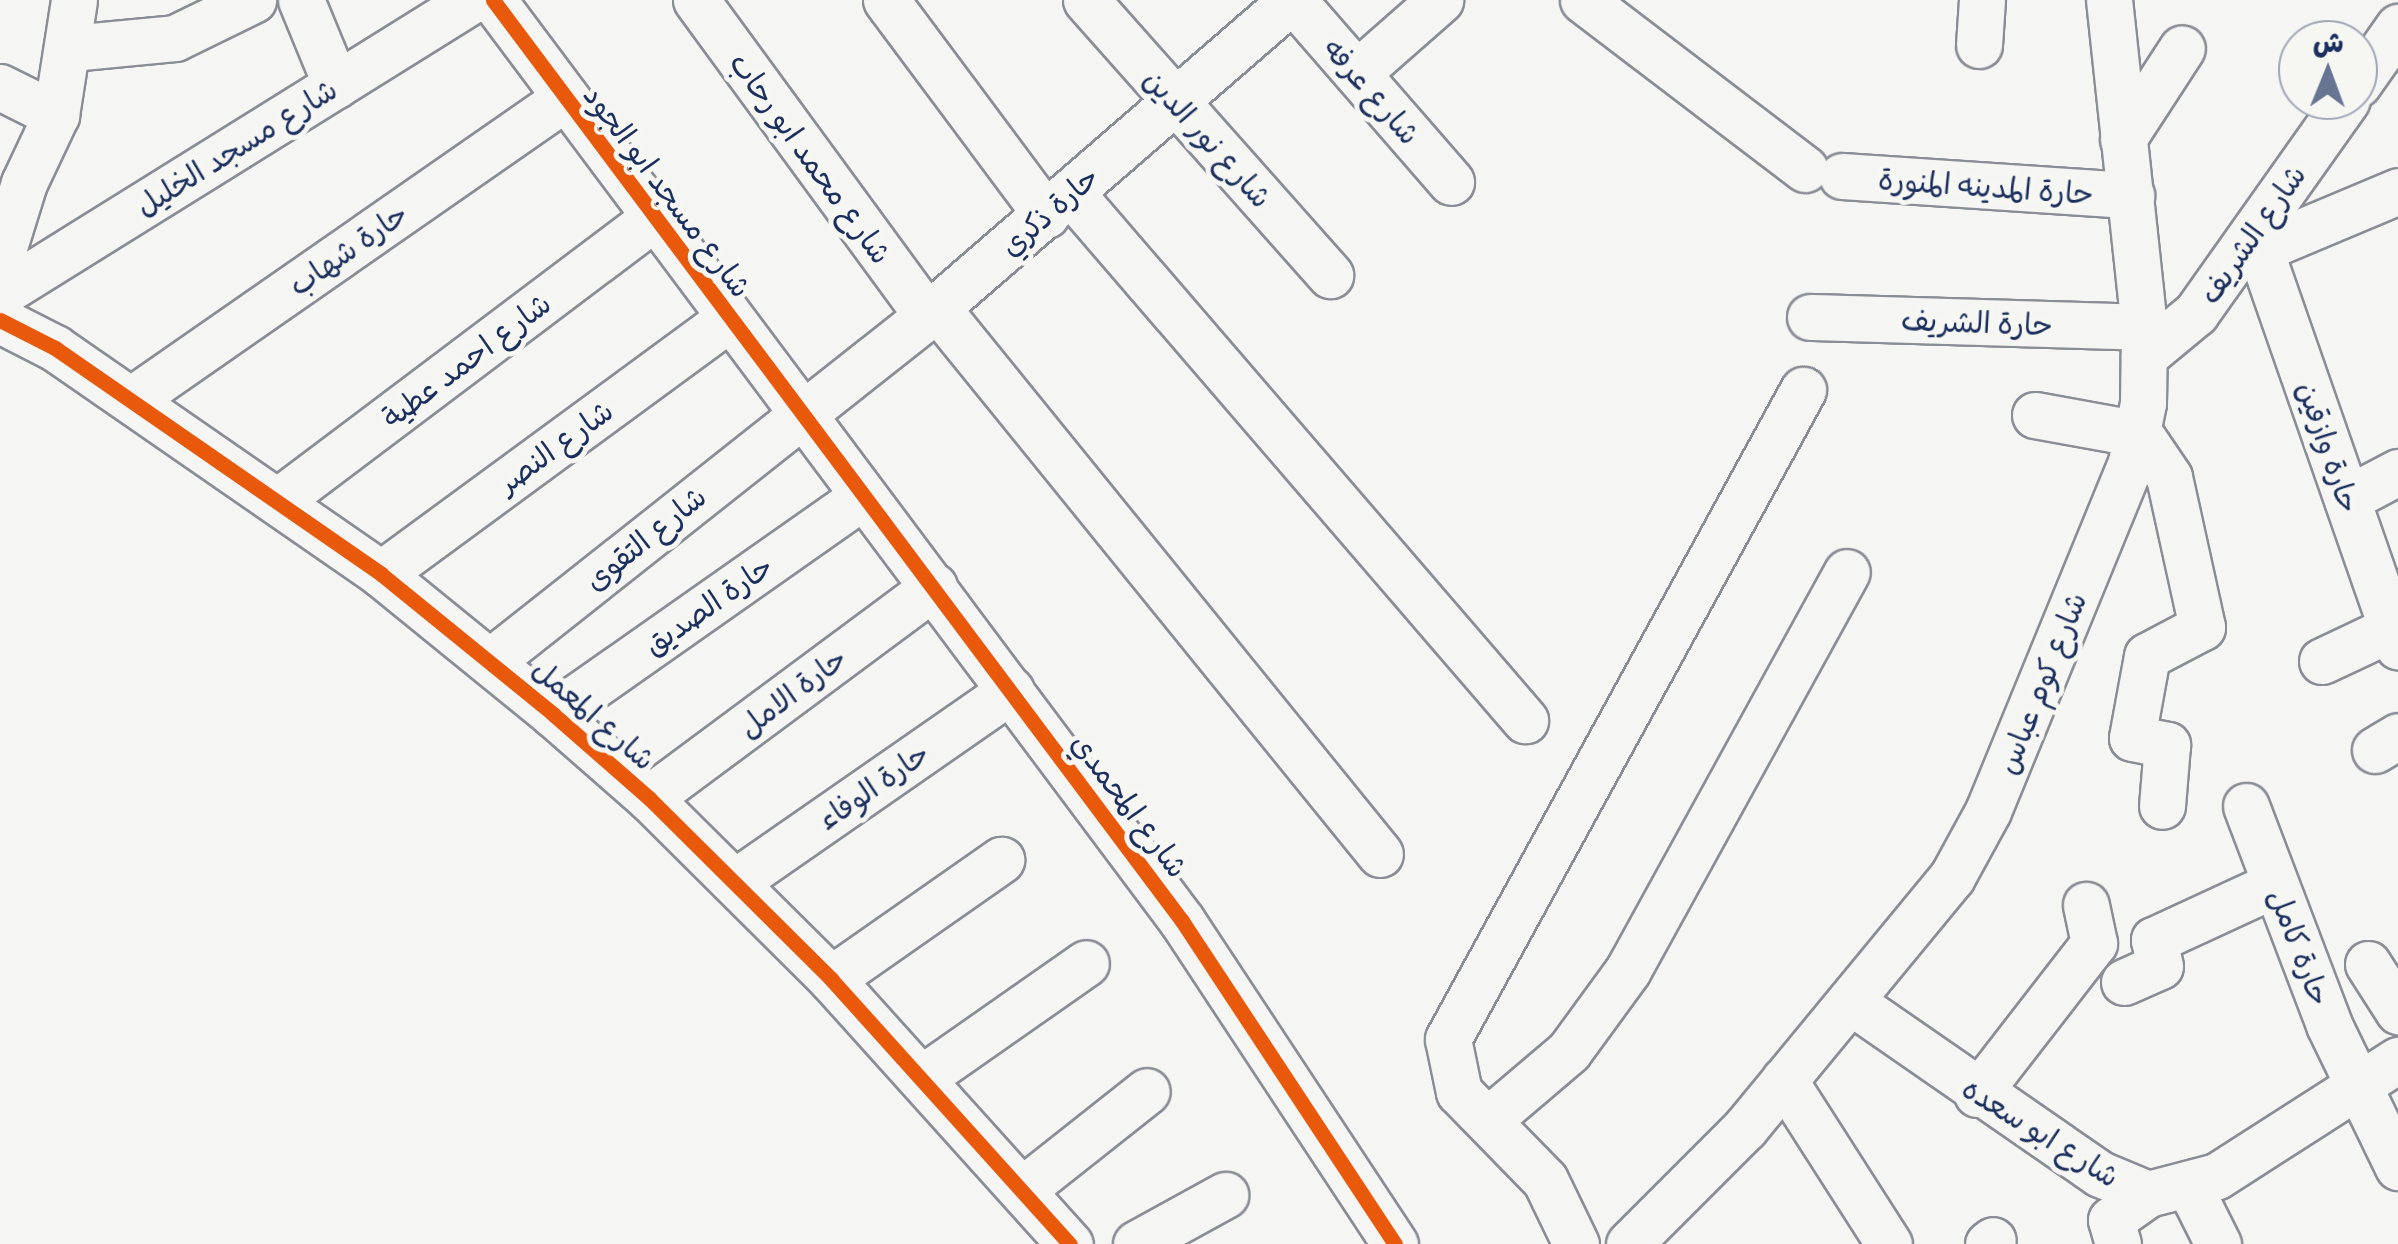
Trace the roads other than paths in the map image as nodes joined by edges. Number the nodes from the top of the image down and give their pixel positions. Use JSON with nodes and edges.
{"nodes":[{"id":1,"x":74,"y":0,"type":"edge"},
{"id":2,"x":253,"y":0,"type":"edge"},
{"id":3,"x":301,"y":0,"type":"edge"},
{"id":4,"x":472,"y":0,"type":"edge"},
{"id":5,"x":493,"y":0,"type":"edge"},
{"id":6,"x":696,"y":0,"type":"edge"},
{"id":7,"x":886,"y":0,"type":"edge"},
{"id":8,"x":1086,"y":0,"type":"edge"},
{"id":9,"x":1292,"y":0,"type":"edge"},
{"id":10,"x":1440,"y":0,"type":"edge"},
{"id":11,"x":1583,"y":0,"type":"edge"},
{"id":12,"x":1982,"y":0,"type":"edge"},
{"id":13,"x":2108,"y":0,"type":"edge"},
{"id":14,"x":2398,"y":27,"type":"edge"},
{"id":15,"x":1979,"y":45,"type":"dead end"},
{"id":16,"x":71,"y":48,"type":"junction"},
{"id":17,"x":2182,"y":48,"type":"dead end"},
{"id":18,"x":2378,"y":56,"type":"edge"},
{"id":19,"x":1357,"y":73,"type":"junction"},
{"id":20,"x":336,"y":85,"type":"junction"},
{"id":21,"x":0,"y":86,"type":"edge"},
{"id":22,"x":565,"y":98,"type":"junction"},
{"id":23,"x":1176,"y":101,"type":"junction"},
{"id":24,"x":56,"y":115,"type":"junction"},
{"id":25,"x":2334,"y":120,"type":"edge"},
{"id":26,"x":2123,"y":138,"type":"junction"},
{"id":27,"x":1452,"y":182,"type":"dead end"},
{"id":28,"x":2397,"y":193,"type":"edge"},
{"id":29,"x":2131,"y":195,"type":"junction"},
{"id":30,"x":1058,"y":204,"type":"junction"},
{"id":31,"x":654,"y":218,"type":"junction"},
{"id":32,"x":2248,"y":253,"type":"junction"},
{"id":33,"x":0,"y":260,"type":"edge"},
{"id":34,"x":1330,"y":275,"type":"dead end"},
{"id":35,"x":0,"y":294,"type":"edge"},
{"id":36,"x":932,"y":312,"type":"junction"},
{"id":37,"x":1810,"y":317,"type":"dead end"},
{"id":38,"x":728,"y":318,"type":"junction"},
{"id":39,"x":0,"y":320,"type":"edge"},
{"id":40,"x":2144,"y":342,"type":"junction"},
{"id":41,"x":1803,"y":390,"type":"dead end"},
{"id":42,"x":131,"y":400,"type":"junction"},
{"id":43,"x":800,"y":414,"type":"junction"},
{"id":44,"x":2034,"y":415,"type":"dead end"},
{"id":45,"x":2140,"y":434,"type":"junction"},
{"id":46,"x":2398,"y":472,"type":"edge"},
{"id":47,"x":864,"y":496,"type":"junction"},
{"id":48,"x":278,"y":501,"type":"junction"},
{"id":49,"x":2368,"y":519,"type":"edge"},
{"id":50,"x":1847,"y":572,"type":"dead end"},
{"id":51,"x":382,"y":574,"type":"junction"},
{"id":52,"x":934,"y":586,"type":"junction"},
{"id":53,"x":2395,"y":637,"type":"edge"},
{"id":54,"x":2322,"y":661,"type":"dead end"},
{"id":55,"x":491,"y":662,"type":"junction"},
{"id":56,"x":1011,"y":690,"type":"junction"},
{"id":57,"x":553,"y":714,"type":"junction"},
{"id":58,"x":1525,"y":720,"type":"dead end"},
{"id":59,"x":649,"y":798,"type":"junction"},
{"id":60,"x":2162,"y":806,"type":"dead end"},
{"id":61,"x":2246,"y":806,"type":"dead end"},
{"id":62,"x":1380,"y":854,"type":"dead end"},
{"id":63,"x":1001,"y":860,"type":"dead end"},
{"id":64,"x":735,"y":882,"type":"junction"},
{"id":65,"x":2275,"y":884,"type":"junction"},
{"id":66,"x":2086,"y":905,"type":"dead end"},
{"id":67,"x":1086,"y":963,"type":"dead end"},
{"id":68,"x":2368,"y":964,"type":"dead end"},
{"id":69,"x":831,"y":980,"type":"junction"},
{"id":70,"x":2124,"y":982,"type":"dead end"},
{"id":71,"x":1850,"y":1001,"type":"junction"},
{"id":72,"x":2398,"y":1010,"type":"edge"},
{"id":73,"x":2398,"y":1060,"type":"edge"},
{"id":74,"x":922,"y":1078,"type":"junction"},
{"id":75,"x":1784,"y":1080,"type":"junction"},
{"id":76,"x":2357,"y":1087,"type":"junction"},
{"id":77,"x":1147,"y":1091,"type":"dead end"},
{"id":78,"x":1977,"y":1094,"type":"junction"},
{"id":79,"x":1488,"y":1120,"type":"junction"},
{"id":80,"x":2398,"y":1167,"type":"edge"},
{"id":81,"x":1022,"y":1190,"type":"junction"},
{"id":82,"x":2169,"y":1191,"type":"junction"},
{"id":83,"x":1225,"y":1195,"type":"dead end"},
{"id":84,"x":1070,"y":1244,"type":"edge"},
{"id":85,"x":1136,"y":1244,"type":"edge"},
{"id":86,"x":1394,"y":1244,"type":"edge"},
{"id":87,"x":1576,"y":1244,"type":"edge"},
{"id":88,"x":1629,"y":1244,"type":"edge"},
{"id":89,"x":1889,"y":1244,"type":"edge"},
{"id":90,"x":2118,"y":1244,"type":"edge"},
{"id":91,"x":2218,"y":1244,"type":"edge"}],
"edges":[{"from":1,"to":16,"type":"street"},
{"from":2,"to":16,"type":"street"},
{"from":3,"to":20,"type":"street"},
{"from":4,"to":20,"type":"street","name":"شارع مسجد الخليل"},
{"from":5,"to":22,"type":"street","name":"شارع مسجد ابو الجود"},
{"from":6,"to":36,"type":"street","name":"شارع محمد ابو رحاب"},
{"from":7,"to":30,"type":"street"},
{"from":8,"to":23,"type":"street","name":"شارع نور الدين"},
{"from":9,"to":19,"type":"street","name":"شارع عرفه"},
{"from":9,"to":23,"type":"street","name":"حارة ذكري"},
{"from":10,"to":19,"type":"street"},
{"from":11,"to":29,"type":"street","name":"حارة المدينه المنورة"},
{"from":12,"to":15,"type":"street"},
{"from":13,"to":26,"type":"street","name":"شارع كوم عباس"},
{"from":14,"to":18,"type":"street"},
{"from":16,"to":24,"type":"street"},
{"from":17,"to":26,"type":"street"},
{"from":19,"to":27,"type":"street","name":"شارع عرفه"},
{"from":20,"to":35,"type":"street","name":"شارع مسجد الخليل"},
{"from":21,"to":24,"type":"street"},
{"from":22,"to":31,"type":"street","name":"شارع مسجد ابو الجود"},
{"from":22,"to":42,"type":"street","name":"حارة شهاب"},
{"from":23,"to":30,"type":"street","name":"حارة ذكري"},
{"from":23,"to":34,"type":"street","name":"شارع نور الدين"},
{"from":24,"to":33,"type":"street"},
{"from":25,"to":32,"type":"street","name":"شارع الشريف"},
{"from":26,"to":29,"type":"street","name":"شارع كوم عباس"},
{"from":28,"to":32,"type":"street"},
{"from":29,"to":40,"type":"street","name":"شارع كوم عباس"},
{"from":30,"to":36,"type":"street","name":"حارة ذكري"},
{"from":30,"to":58,"type":"street"},
{"from":31,"to":38,"type":"street","name":"شارع مسجد ابو الجود"},
{"from":31,"to":48,"type":"street","name":"شارع احمد عطية"},
{"from":32,"to":40,"type":"street","name":"شارع الشريف"},
{"from":32,"to":49,"type":"street","name":"حارة وازقين"},
{"from":36,"to":43,"type":"street","name":"حارة ذكري"},
{"from":36,"to":62,"type":"street","name":"شارع محمد ابو رحاب"},
{"from":37,"to":40,"type":"street","name":"حارة الشريف"},
{"from":38,"to":43,"type":"street","name":"شارع مسجد ابو الجود"},
{"from":38,"to":51,"type":"street","name":"شارع النصر"},
{"from":39,"to":42,"type":"street","name":"شارع المعمل"},
{"from":40,"to":45,"type":"street","name":"شارع كوم عباس"},
{"from":41,"to":79,"type":"street"},
{"from":42,"to":48,"type":"street","name":"شارع المعمل"},
{"from":43,"to":47,"type":"street","name":"شارع المحمدي"},
{"from":43,"to":55,"type":"street","name":"شارع التقوى"},
{"from":44,"to":45,"type":"street"},
{"from":45,"to":60,"type":"street"},
{"from":45,"to":71,"type":"street","name":"شارع كوم عباس"},
{"from":46,"to":49,"type":"street"},
{"from":47,"to":52,"type":"street","name":"شارع المحمدي"},
{"from":47,"to":57,"type":"street","name":"حارة الصديق"},
{"from":48,"to":51,"type":"street","name":"شارع المعمل"},
{"from":49,"to":53,"type":"street","name":"حارة وازقين"},
{"from":50,"to":79,"type":"street"},
{"from":51,"to":55,"type":"street","name":"شارع المعمل"},
{"from":52,"to":56,"type":"street","name":"شارع المحمدي"},
{"from":52,"to":59,"type":"street","name":"حارة الامل"},
{"from":53,"to":54,"type":"street"},
{"from":55,"to":57,"type":"street","name":"شارع المعمل"},
{"from":56,"to":64,"type":"street","name":"حارة الوفاء"},
{"from":56,"to":86,"type":"street","name":"شارع المحمدي"},
{"from":57,"to":59,"type":"street","name":"شارع المعمل"},
{"from":59,"to":64,"type":"street","name":"شارع المعمل"},
{"from":61,"to":65,"type":"street","name":"حارة كامل"},
{"from":63,"to":69,"type":"street"},
{"from":64,"to":69,"type":"street","name":"شارع المعمل"},
{"from":65,"to":70,"type":"street"},
{"from":65,"to":76,"type":"street","name":"حارة كامل"},
{"from":66,"to":78,"type":"street"},
{"from":67,"to":74,"type":"street"},
{"from":68,"to":72,"type":"street"},
{"from":69,"to":74,"type":"street","name":"شارع المعمل"},
{"from":71,"to":75,"type":"street","name":"شارع كوم عباس"},
{"from":71,"to":78,"type":"street","name":"شارع ابو سعده"},
{"from":73,"to":76,"type":"street"},
{"from":74,"to":81,"type":"street","name":"شارع المعمل"},
{"from":75,"to":88,"type":"street","name":"شارع كوم عباس"},
{"from":75,"to":89,"type":"street"},
{"from":76,"to":80,"type":"street","name":"حارة كامل"},
{"from":76,"to":82,"type":"street"},
{"from":77,"to":81,"type":"street"},
{"from":78,"to":82,"type":"street","name":"شارع ابو سعده"},
{"from":79,"to":87,"type":"street"},
{"from":81,"to":84,"type":"street","name":"شارع المعمل"},
{"from":82,"to":90,"type":"street"},
{"from":82,"to":91,"type":"street"},
{"from":83,"to":85,"type":"street"}]}
